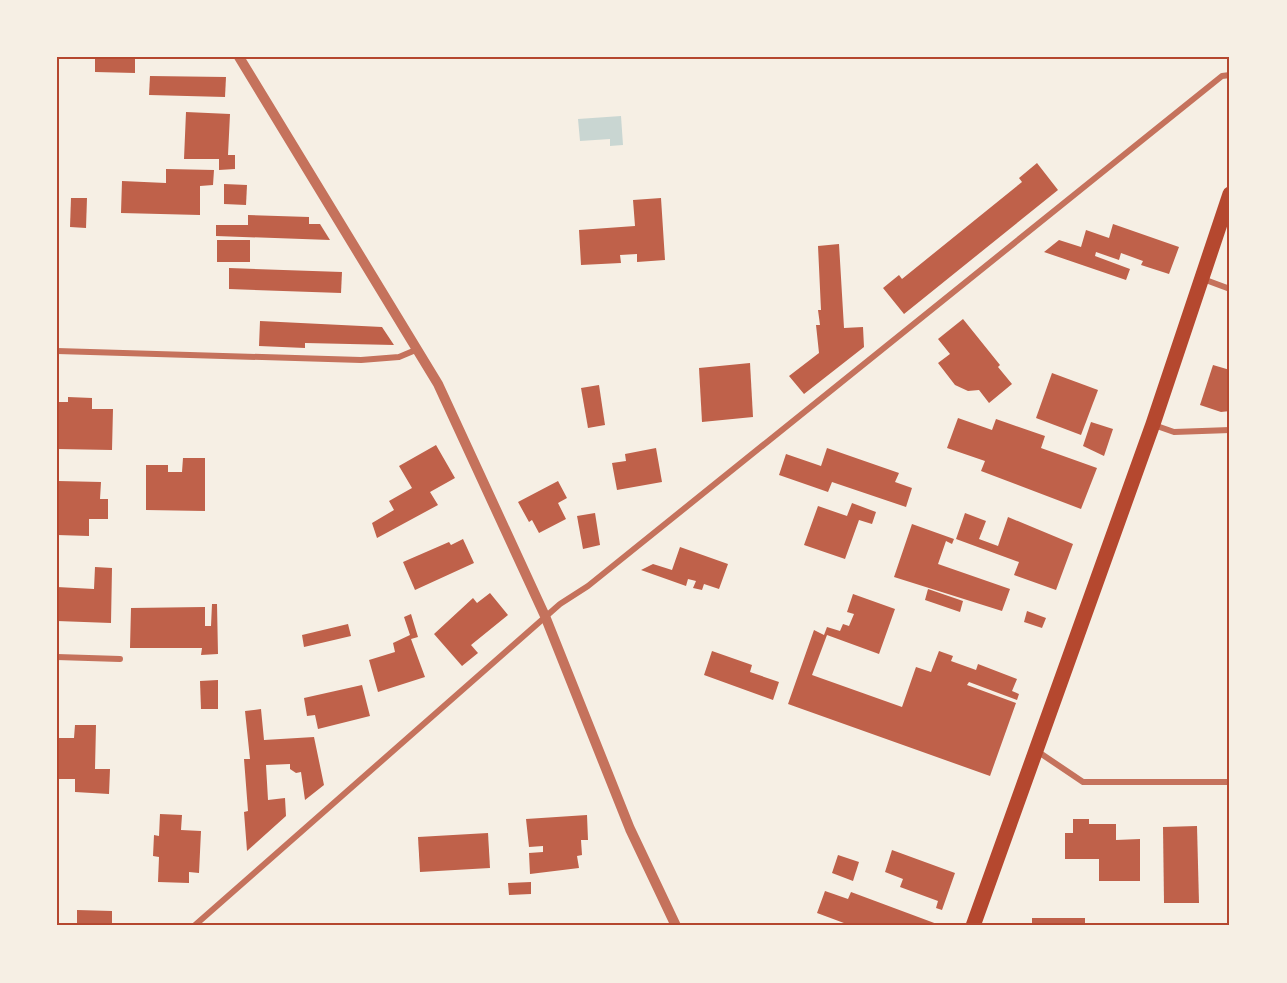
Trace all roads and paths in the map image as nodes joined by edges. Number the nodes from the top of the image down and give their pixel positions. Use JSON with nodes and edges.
{"nodes":[{"id":1,"x":239,"y":57,"type":"edge"},
{"id":2,"x":1230,"y":75,"type":"edge"},
{"id":3,"x":1230,"y":194,"type":"edge"},
{"id":4,"x":1203,"y":279,"type":"junction"},
{"id":5,"x":1230,"y":289,"type":"edge"},
{"id":6,"x":418,"y":349,"type":"junction"},
{"id":7,"x":57,"y":351,"type":"edge"},
{"id":8,"x":1153,"y":424,"type":"junction"},
{"id":9,"x":1230,"y":430,"type":"edge"},
{"id":10,"x":545,"y":616,"type":"junction"},
{"id":11,"x":57,"y":657,"type":"edge"},
{"id":12,"x":120,"y":659,"type":"dead end"},
{"id":13,"x":1036,"y":751,"type":"junction"},
{"id":14,"x":1230,"y":782,"type":"edge"},
{"id":15,"x":194,"y":926,"type":"edge"},
{"id":16,"x":676,"y":926,"type":"edge"},
{"id":17,"x":973,"y":926,"type":"edge"}],
"edges":[{"from":1,"to":6,"type":"street"},
{"from":2,"to":10,"type":"street"},
{"from":3,"to":4,"type":"main road"},
{"from":4,"to":5,"type":"street"},
{"from":4,"to":8,"type":"main road"},
{"from":6,"to":7,"type":"street"},
{"from":6,"to":10,"type":"street"},
{"from":8,"to":9,"type":"street"},
{"from":8,"to":13,"type":"main road"},
{"from":10,"to":15,"type":"street"},
{"from":10,"to":16,"type":"street"},
{"from":11,"to":12,"type":"street"},
{"from":13,"to":14,"type":"street"},
{"from":13,"to":17,"type":"main road"}]}
